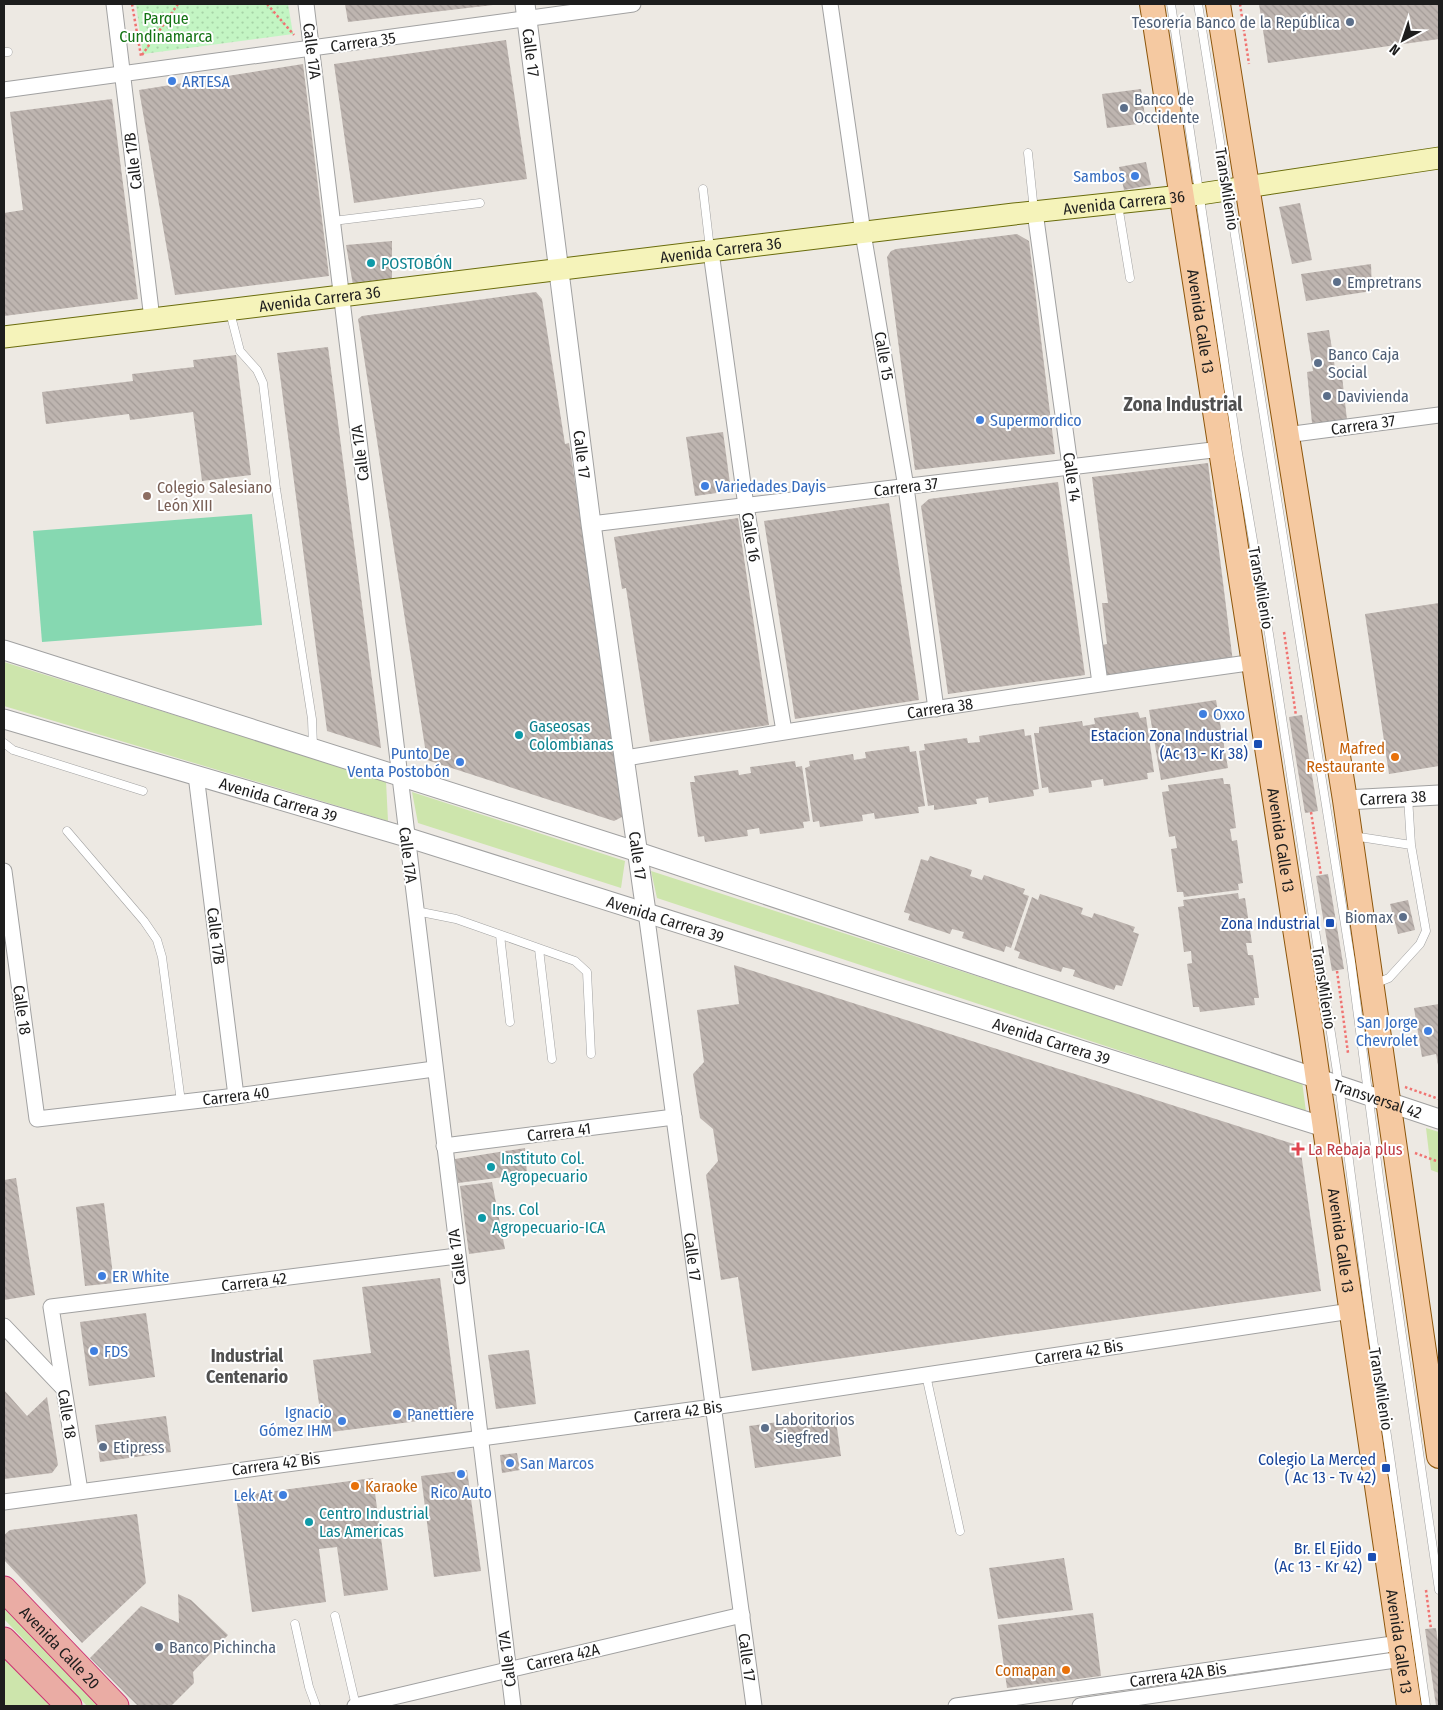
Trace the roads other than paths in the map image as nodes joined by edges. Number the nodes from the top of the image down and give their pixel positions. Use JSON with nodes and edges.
{"nodes":[{"id":1,"x":114,"y":4,"type":"edge"},
{"id":2,"x":306,"y":4,"type":"edge"},
{"id":3,"x":633,"y":4,"type":"edge"},
{"id":4,"x":830,"y":4,"type":"edge"},
{"id":5,"x":1152,"y":4,"type":"edge"},
{"id":6,"x":1171,"y":4,"type":"edge"},
{"id":7,"x":1198,"y":4,"type":"edge"},
{"id":8,"x":1218,"y":4,"type":"edge"},
{"id":9,"x":526,"y":11,"type":"edge"},
{"id":10,"x":312,"y":50,"type":"junction"},
{"id":11,"x":123,"y":74,"type":"junction"},
{"id":12,"x":4,"y":90,"type":"edge"},
{"id":13,"x":1028,"y":154,"type":"dead end"},
{"id":14,"x":1439,"y":158,"type":"edge"},
{"id":15,"x":703,"y":188,"type":"dead end"},
{"id":16,"x":1236,"y":189,"type":"junction"},
{"id":17,"x":1190,"y":196,"type":"junction"},
{"id":18,"x":480,"y":203,"type":"dead end"},
{"id":19,"x":1118,"y":203,"type":"junction"},
{"id":20,"x":1035,"y":212,"type":"junction"},
{"id":21,"x":333,"y":221,"type":"junction"},
{"id":22,"x":863,"y":233,"type":"junction"},
{"id":23,"x":710,"y":252,"type":"junction"},
{"id":24,"x":559,"y":270,"type":"junction"},
{"id":25,"x":1130,"y":278,"type":"dead end"},
{"id":26,"x":342,"y":295,"type":"junction"},
{"id":27,"x":230,"y":309,"type":"junction"},
{"id":28,"x":152,"y":319,"type":"junction"},
{"id":29,"x":4,"y":337,"type":"edge"},
{"id":30,"x":1439,"y":415,"type":"edge"},
{"id":31,"x":1286,"y":436,"type":"junction"},
{"id":32,"x":1221,"y":449,"type":"junction"},
{"id":33,"x":1071,"y":467,"type":"junction"},
{"id":34,"x":906,"y":486,"type":"junction"},
{"id":35,"x":746,"y":506,"type":"junction"},
{"id":36,"x":591,"y":524,"type":"junction"},
{"id":37,"x":4,"y":650,"type":"edge"},
{"id":38,"x":1255,"y":662,"type":"junction"},
{"id":39,"x":1100,"y":683,"type":"junction"},
{"id":40,"x":936,"y":709,"type":"junction"},
{"id":41,"x":4,"y":719,"type":"edge"},
{"id":42,"x":784,"y":731,"type":"junction"},
{"id":43,"x":4,"y":743,"type":"edge"},
{"id":44,"x":313,"y":747,"type":"junction"},
{"id":45,"x":626,"y":758,"type":"junction"},
{"id":46,"x":398,"y":774,"type":"junction"},
{"id":47,"x":196,"y":775,"type":"junction"},
{"id":48,"x":143,"y":791,"type":"dead end"},
{"id":49,"x":1439,"y":795,"type":"edge"},
{"id":50,"x":1408,"y":797,"type":"junction"},
{"id":51,"x":1345,"y":800,"type":"junction"},
{"id":52,"x":67,"y":831,"type":"dead end"},
{"id":53,"x":1350,"y":835,"type":"junction"},
{"id":54,"x":406,"y":837,"type":"junction"},
{"id":55,"x":1411,"y":845,"type":"junction"},
{"id":56,"x":638,"y":852,"type":"junction"},
{"id":57,"x":4,"y":871,"type":"edge"},
{"id":58,"x":415,"y":911,"type":"junction"},
{"id":59,"x":646,"y":912,"type":"junction"},
{"id":60,"x":500,"y":935,"type":"junction"},
{"id":61,"x":539,"y":949,"type":"junction"},
{"id":62,"x":1372,"y":985,"type":"junction"},
{"id":63,"x":510,"y":1022,"type":"dead end"},
{"id":64,"x":591,"y":1054,"type":"dead end"},
{"id":65,"x":552,"y":1060,"type":"dead end"},
{"id":66,"x":434,"y":1069,"type":"junction"},
{"id":67,"x":1317,"y":1078,"type":"junction"},
{"id":68,"x":1339,"y":1086,"type":"junction"},
{"id":69,"x":1381,"y":1093,"type":"junction"},
{"id":70,"x":236,"y":1096,"type":"junction"},
{"id":71,"x":181,"y":1102,"type":"junction"},
{"id":72,"x":674,"y":1117,"type":"junction"},
{"id":73,"x":36,"y":1119,"type":"joint"},
{"id":74,"x":1439,"y":1119,"type":"edge"},
{"id":75,"x":1324,"y":1127,"type":"junction"},
{"id":76,"x":444,"y":1146,"type":"junction"},
{"id":77,"x":457,"y":1256,"type":"junction"},
{"id":78,"x":51,"y":1307,"type":"joint"},
{"id":79,"x":1351,"y":1311,"type":"junction"},
{"id":80,"x":4,"y":1326,"type":"edge"},
{"id":81,"x":926,"y":1375,"type":"junction"},
{"id":82,"x":63,"y":1388,"type":"junction"},
{"id":83,"x":713,"y":1407,"type":"junction"},
{"id":84,"x":480,"y":1437,"type":"junction"},
{"id":85,"x":1439,"y":1456,"type":"edge"},
{"id":86,"x":80,"y":1491,"type":"junction"},
{"id":87,"x":4,"y":1502,"type":"edge"},
{"id":88,"x":960,"y":1530,"type":"dead end"},
{"id":89,"x":4,"y":1589,"type":"edge"},
{"id":90,"x":1439,"y":1590,"type":"edge"},
{"id":91,"x":742,"y":1615,"type":"junction"},
{"id":92,"x":335,"y":1616,"type":"dead end"},
{"id":93,"x":295,"y":1624,"type":"dead end"},
{"id":94,"x":4,"y":1640,"type":"edge"},
{"id":95,"x":1401,"y":1651,"type":"junction"},
{"id":96,"x":508,"y":1670,"type":"junction"},
{"id":97,"x":1088,"y":1688,"type":"junction"},
{"id":98,"x":384,"y":1703,"type":"edge"},
{"id":99,"x":1012,"y":1703,"type":"edge"},
{"id":100,"x":69,"y":1706,"type":"edge"},
{"id":101,"x":116,"y":1706,"type":"edge"},
{"id":102,"x":316,"y":1706,"type":"edge"},
{"id":103,"x":355,"y":1706,"type":"edge"},
{"id":104,"x":513,"y":1706,"type":"edge"},
{"id":105,"x":754,"y":1706,"type":"edge"},
{"id":106,"x":956,"y":1706,"type":"edge"},
{"id":107,"x":1087,"y":1706,"type":"edge"},
{"id":108,"x":1409,"y":1706,"type":"edge"},
{"id":109,"x":1426,"y":1706,"type":"edge"}],
"edges":[{"from":1,"to":11,"type":"street","name":"Calle 17B"},
{"from":2,"to":10,"type":"street","name":"Calle 17A"},
{"from":3,"to":9,"type":"street","name":"Carrera 35"},
{"from":4,"to":22,"type":"street","name":"Calle 15"},
{"from":5,"to":17,"type":"main road","name":"Avenida Calle 13"},
{"from":6,"to":17,"type":"lane","name":"TransMilenio"},
{"from":7,"to":16,"type":"lane","name":"TransMilenio"},
{"from":8,"to":16,"type":"main road"},
{"from":9,"to":10,"type":"street","name":"Carrera 35"},
{"from":9,"to":24,"type":"street","name":"Calle 17"},
{"from":10,"to":11,"type":"street","name":"Carrera 35"},
{"from":10,"to":21,"type":"street","name":"Calle 17A"},
{"from":11,"to":12,"type":"street","name":"Carrera 35"},
{"from":11,"to":28,"type":"street","name":"Calle 17B"},
{"from":13,"to":20,"type":"lane"},
{"from":14,"to":16,"type":"main road","name":"Avenida Carrera 36"},
{"from":15,"to":23,"type":"lane"},
{"from":16,"to":17,"type":"main road","name":"Avenida Carrera 36"},
{"from":16,"to":31,"type":"main road"},
{"from":16,"to":69,"type":"lane","name":"TransMilenio"},
{"from":17,"to":19,"type":"main road","name":"Avenida Carrera 36"},
{"from":17,"to":32,"type":"main road","name":"Avenida Calle 13"},
{"from":17,"to":68,"type":"lane","name":"TransMilenio"},
{"from":18,"to":21,"type":"lane"},
{"from":19,"to":20,"type":"main road","name":"Avenida Carrera 36"},
{"from":19,"to":25,"type":"lane"},
{"from":20,"to":22,"type":"main road","name":"Avenida Carrera 36"},
{"from":20,"to":33,"type":"street","name":"Calle 14"},
{"from":21,"to":26,"type":"street","name":"Calle 17A"},
{"from":22,"to":23,"type":"main road","name":"Avenida Carrera 36"},
{"from":22,"to":34,"type":"street","name":"Calle 15"},
{"from":23,"to":24,"type":"main road","name":"Avenida Carrera 36"},
{"from":23,"to":35,"type":"street","name":"Calle 16"},
{"from":24,"to":26,"type":"main road","name":"Avenida Carrera 36"},
{"from":24,"to":36,"type":"street","name":"Calle 17"},
{"from":26,"to":27,"type":"main road","name":"Avenida Carrera 36"},
{"from":26,"to":46,"type":"street","name":"Calle 17A"},
{"from":27,"to":28,"type":"main road","name":"Avenida Carrera 36"},
{"from":27,"to":44,"type":"lane"},
{"from":28,"to":29,"type":"main road","name":"Avenida Carrera 36"},
{"from":30,"to":31,"type":"street","name":"Carrera 37"},
{"from":31,"to":51,"type":"main road"},
{"from":32,"to":33,"type":"street","name":"Carrera 37"},
{"from":32,"to":38,"type":"main road","name":"Avenida Calle 13"},
{"from":33,"to":34,"type":"street","name":"Carrera 37"},
{"from":33,"to":39,"type":"street","name":"Calle 14"},
{"from":34,"to":35,"type":"street","name":"Carrera 37"},
{"from":34,"to":40,"type":"street","name":"Calle 15"},
{"from":35,"to":36,"type":"street","name":"Carrera 37"},
{"from":35,"to":42,"type":"street","name":"Calle 16"},
{"from":36,"to":45,"type":"street","name":"Calle 17"},
{"from":37,"to":44,"type":"street"},
{"from":38,"to":39,"type":"street","name":"Carrera 38"},
{"from":38,"to":67,"type":"main road","name":"Avenida Calle 13"},
{"from":39,"to":40,"type":"street","name":"Carrera 38"},
{"from":40,"to":42,"type":"street","name":"Carrera 38"},
{"from":41,"to":47,"type":"street","name":"Avenida Carrera 39"},
{"from":42,"to":45,"type":"street","name":"Carrera 38"},
{"from":43,"to":48,"type":"lane"},
{"from":44,"to":46,"type":"street"},
{"from":45,"to":56,"type":"street","name":"Calle 17"},
{"from":46,"to":54,"type":"street","name":"Calle 17A"},
{"from":46,"to":56,"type":"street"},
{"from":47,"to":54,"type":"street","name":"Avenida Carrera 39"},
{"from":47,"to":70,"type":"street","name":"Calle 17B"},
{"from":49,"to":50,"type":"street","name":"Carrera 38"},
{"from":50,"to":51,"type":"street","name":"Carrera 38"},
{"from":50,"to":55,"type":"lane"},
{"from":51,"to":53,"type":"main road"},
{"from":52,"to":71,"type":"lane"},
{"from":53,"to":55,"type":"lane"},
{"from":53,"to":62,"type":"main road"},
{"from":54,"to":58,"type":"street","name":"Calle 17A"},
{"from":54,"to":59,"type":"street","name":"Avenida Carrera 39"},
{"from":55,"to":62,"type":"lane"},
{"from":56,"to":59,"type":"street","name":"Calle 17"},
{"from":56,"to":67,"type":"street"},
{"from":57,"to":73,"type":"street","name":"Calle 18"},
{"from":58,"to":60,"type":"lane"},
{"from":58,"to":66,"type":"street","name":"Calle 17A"},
{"from":59,"to":72,"type":"street","name":"Calle 17"},
{"from":59,"to":75,"type":"street","name":"Avenida Carrera 39"},
{"from":60,"to":61,"type":"lane"},
{"from":60,"to":63,"type":"lane"},
{"from":61,"to":64,"type":"lane"},
{"from":61,"to":65,"type":"lane"},
{"from":62,"to":69,"type":"main road"},
{"from":66,"to":70,"type":"street","name":"Carrera 40"},
{"from":66,"to":76,"type":"street","name":"Calle 17A"},
{"from":67,"to":68,"type":"street","name":"Transversal 42"},
{"from":67,"to":75,"type":"main road","name":"Avenida Calle 13"},
{"from":68,"to":69,"type":"street","name":"Transversal 42"},
{"from":68,"to":109,"type":"lane","name":"TransMilenio"},
{"from":69,"to":74,"type":"street","name":"Transversal 42"},
{"from":69,"to":85,"type":"main road"},
{"from":69,"to":90,"type":"lane","name":"TransMilenio"},
{"from":70,"to":71,"type":"street","name":"Carrera 40"},
{"from":71,"to":73,"type":"street","name":"Carrera 40"},
{"from":72,"to":76,"type":"street","name":"Carrera 41"},
{"from":72,"to":83,"type":"street","name":"Calle 17"},
{"from":75,"to":79,"type":"main road","name":"Avenida Calle 13"},
{"from":76,"to":77,"type":"street","name":"Calle 17A"},
{"from":77,"to":78,"type":"street","name":"Carrera 42"},
{"from":77,"to":84,"type":"street","name":"Calle 17A"},
{"from":78,"to":82,"type":"street","name":"Calle 18"},
{"from":79,"to":81,"type":"street","name":"Carrera 42 Bis"},
{"from":79,"to":95,"type":"main road","name":"Avenida Calle 13"},
{"from":80,"to":82,"type":"street"},
{"from":81,"to":83,"type":"street","name":"Carrera 42 Bis"},
{"from":81,"to":88,"type":"lane"},
{"from":82,"to":86,"type":"street","name":"Calle 18"},
{"from":83,"to":84,"type":"street","name":"Carrera 42 Bis"},
{"from":83,"to":91,"type":"street","name":"Calle 17"},
{"from":84,"to":86,"type":"street","name":"Carrera 42 Bis"},
{"from":84,"to":96,"type":"street","name":"Calle 17A"},
{"from":86,"to":87,"type":"street","name":"Carrera 42 Bis"},
{"from":89,"to":101,"type":"highway","name":"Avenida Calle 20"},
{"from":91,"to":96,"type":"street","name":"Carrera 42A"},
{"from":91,"to":105,"type":"street","name":"Calle 17"},
{"from":92,"to":103,"type":"lane"},
{"from":93,"to":102,"type":"lane"},
{"from":94,"to":100,"type":"highway"},
{"from":95,"to":97,"type":"street","name":"Carrera 42A Bis"},
{"from":95,"to":107,"type":"street","name":"Carrera 42A Bis"},
{"from":95,"to":108,"type":"main road","name":"Avenida Calle 13"},
{"from":96,"to":98,"type":"street","name":"Carrera 42A"},
{"from":96,"to":104,"type":"street","name":"Calle 17A"},
{"from":97,"to":99,"type":"street","name":"Carrera 42A Bis"},
{"from":97,"to":107,"type":"street"},
{"from":98,"to":103,"type":"street","name":"Carrera 42A"},
{"from":99,"to":106,"type":"street","name":"Carrera 42A Bis"}]}
